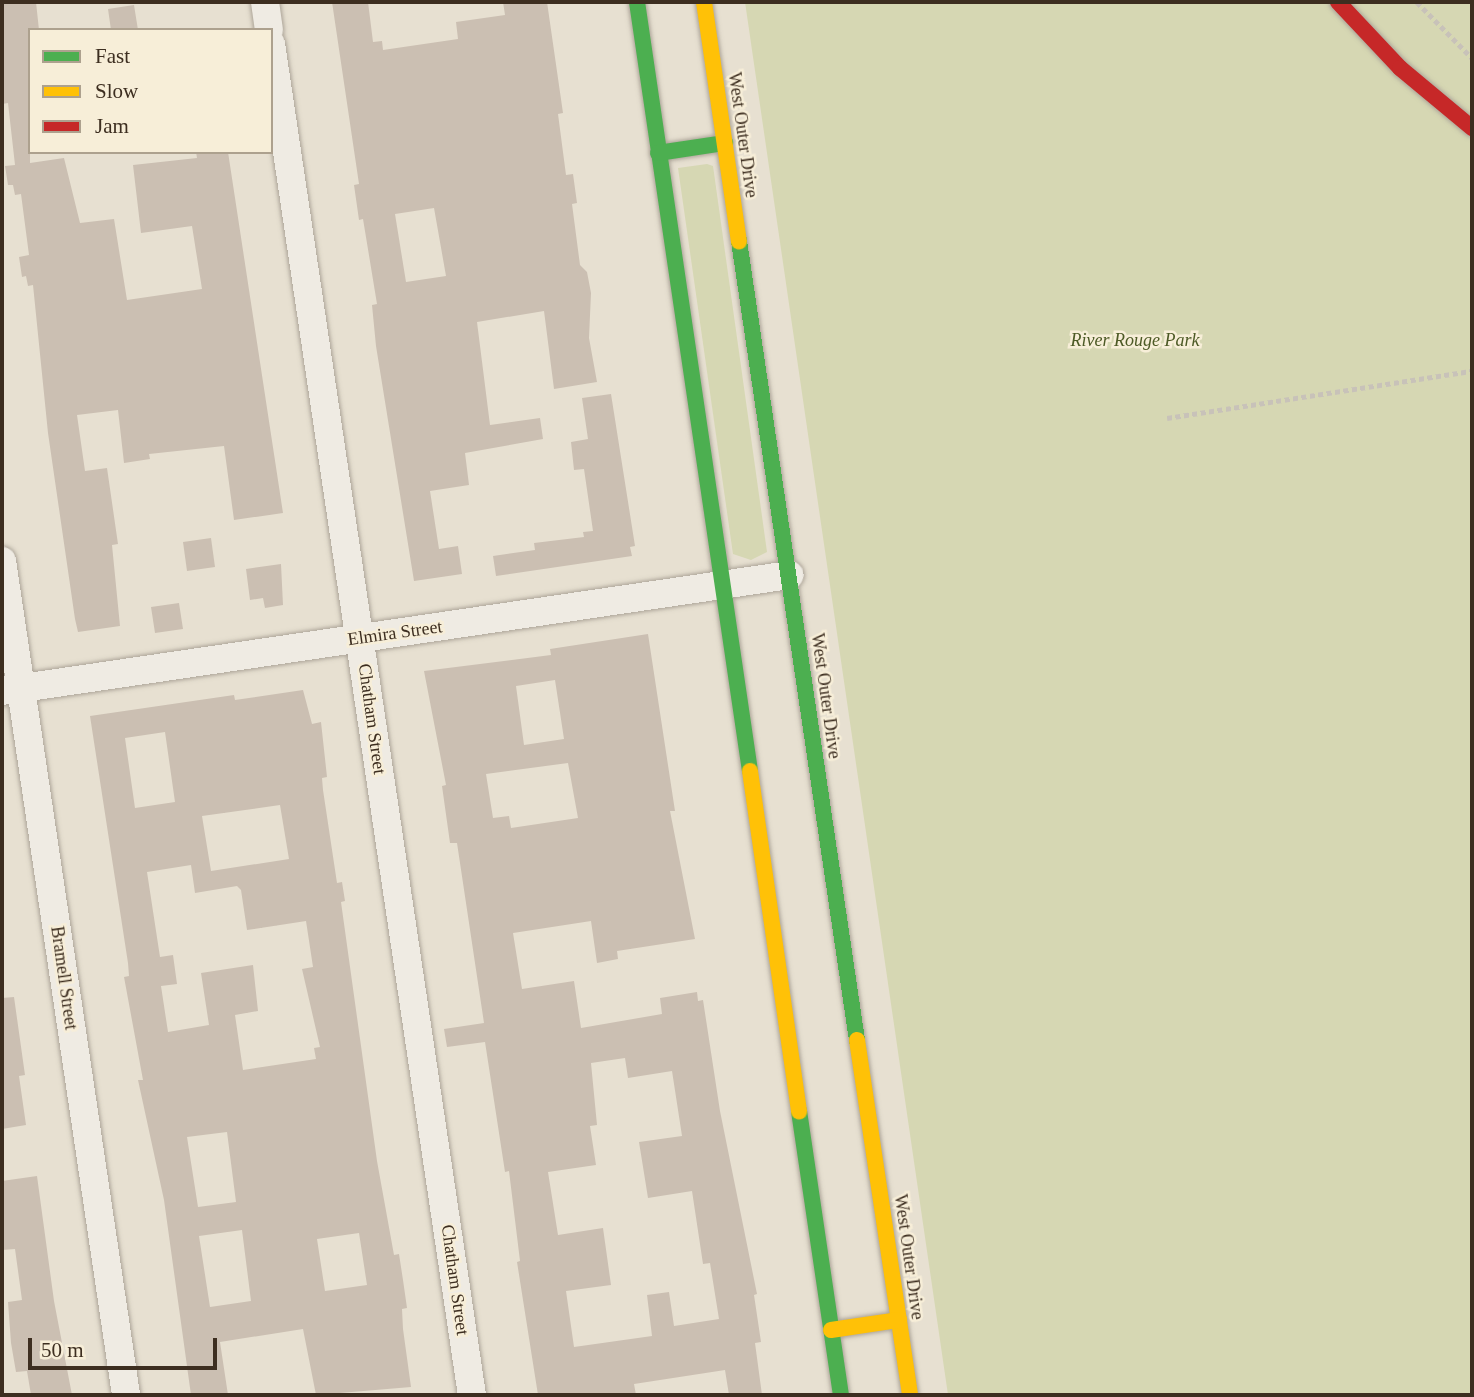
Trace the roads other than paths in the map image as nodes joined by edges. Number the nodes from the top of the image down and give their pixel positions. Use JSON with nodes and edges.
{"nodes":[{"id":1,"x":265,"y":2,"type":"edge"},
{"id":2,"x":637,"y":2,"type":"edge"},
{"id":3,"x":704,"y":2,"type":"edge"},
{"id":4,"x":1338,"y":2,"type":"edge"},
{"id":5,"x":269,"y":28,"type":"edge"},
{"id":6,"x":273,"y":57,"type":"edge"},
{"id":7,"x":1472,"y":128,"type":"edge"},
{"id":8,"x":725,"y":143,"type":"junction"},
{"id":9,"x":658,"y":153,"type":"junction"},
{"id":10,"x":2,"y":561,"type":"edge"},
{"id":11,"x":789,"y":575,"type":"junction"},
{"id":12,"x":719,"y":585,"type":"junction"},
{"id":13,"x":360,"y":638,"type":"junction"},
{"id":14,"x":11,"y":689,"type":"edge"},
{"id":15,"x":899,"y":1320,"type":"junction"},
{"id":16,"x":831,"y":1331,"type":"junction"},
{"id":17,"x":126,"y":1395,"type":"edge"},
{"id":18,"x":472,"y":1395,"type":"edge"},
{"id":19,"x":841,"y":1395,"type":"edge"},
{"id":20,"x":910,"y":1395,"type":"edge"}],
"edges":[{"from":1,"to":5,"type":"street"},
{"from":2,"to":9,"type":"main road"},
{"from":3,"to":8,"type":"main road","name":"West Outer Drive"},
{"from":4,"to":7,"type":"main road"},
{"from":6,"to":13,"type":"street","name":"Chatham Street"},
{"from":8,"to":9,"type":"main road"},
{"from":8,"to":11,"type":"main road","name":"West Outer Drive"},
{"from":9,"to":12,"type":"main road"},
{"from":10,"to":14,"type":"street","name":"Bramell Street"},
{"from":11,"to":12,"type":"street","name":"Elmira Street"},
{"from":11,"to":15,"type":"main road","name":"West Outer Drive"},
{"from":12,"to":13,"type":"street","name":"Elmira Street"},
{"from":12,"to":16,"type":"main road"},
{"from":13,"to":14,"type":"street","name":"Elmira Street"},
{"from":13,"to":18,"type":"street","name":"Chatham Street"},
{"from":14,"to":17,"type":"street","name":"Bramell Street"},
{"from":15,"to":16,"type":"main road"},
{"from":15,"to":20,"type":"main road","name":"West Outer Drive"},
{"from":16,"to":19,"type":"main road"}]}
